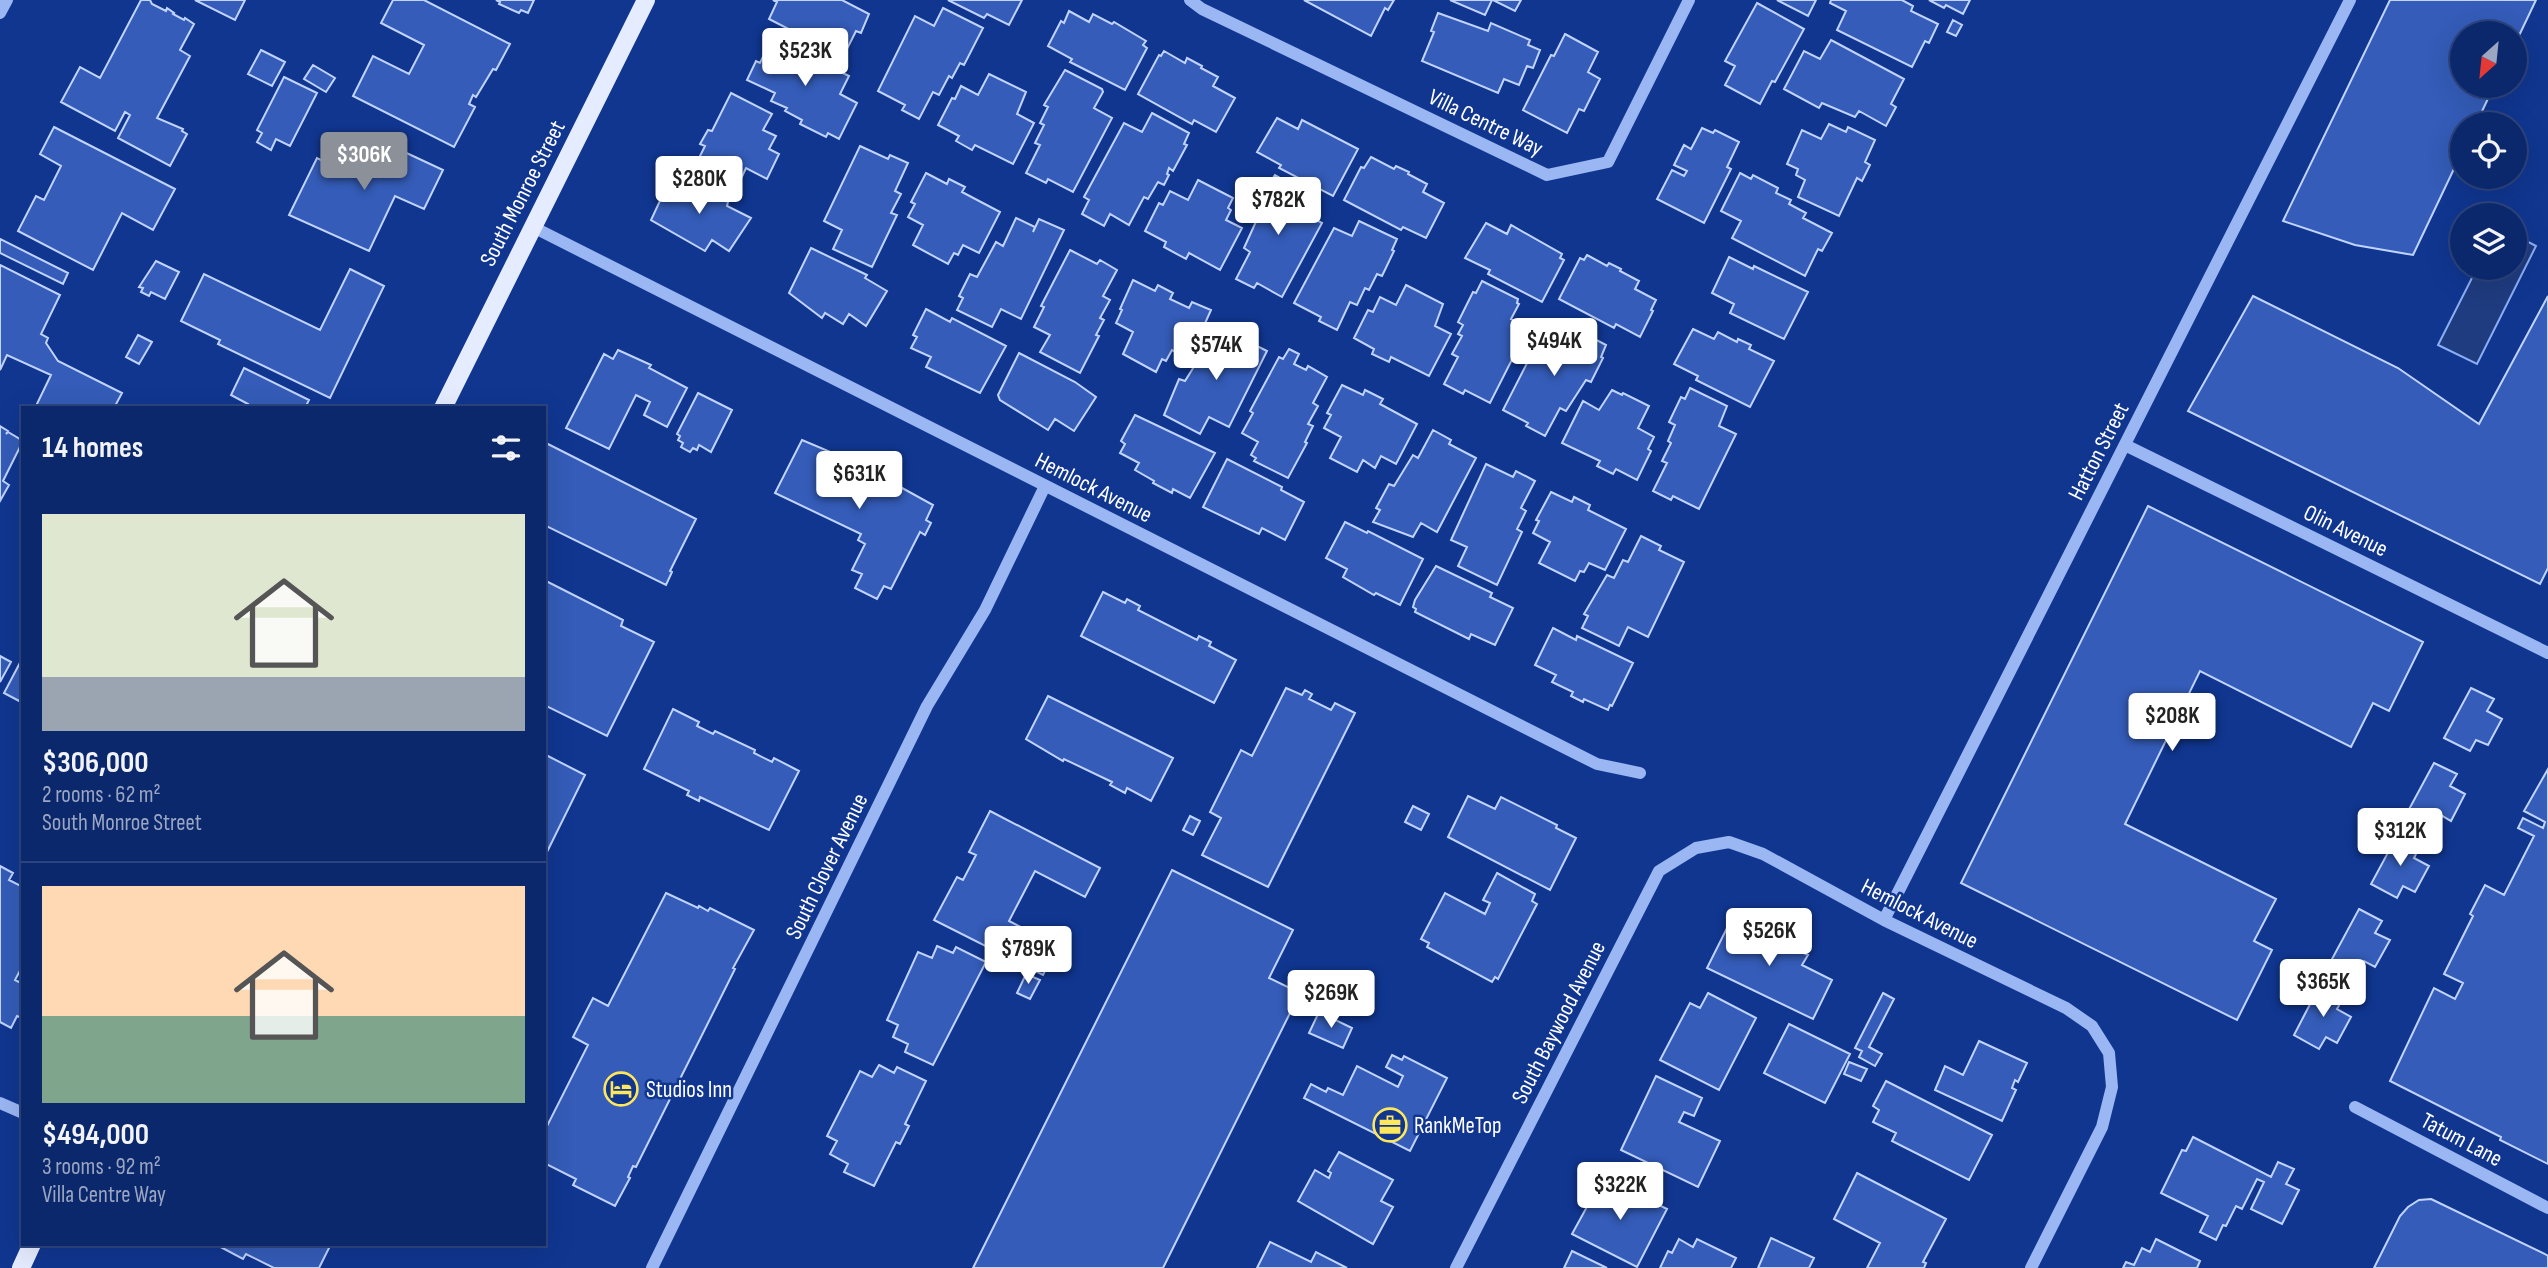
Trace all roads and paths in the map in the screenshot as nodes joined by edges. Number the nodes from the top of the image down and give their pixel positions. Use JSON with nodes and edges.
{"nodes":[{"id":1,"x":7,"y":0,"type":"edge"},
{"id":2,"x":646,"y":0,"type":"edge"},
{"id":3,"x":1190,"y":0,"type":"edge"},
{"id":4,"x":1689,"y":0,"type":"edge"},
{"id":5,"x":2350,"y":0,"type":"edge"},
{"id":6,"x":0,"y":13,"type":"edge"},
{"id":7,"x":533,"y":226,"type":"junction"},
{"id":8,"x":444,"y":406,"type":"edge"},
{"id":9,"x":2125,"y":445,"type":"junction"},
{"id":10,"x":1045,"y":486,"type":"junction"},
{"id":11,"x":2548,"y":653,"type":"edge"},
{"id":12,"x":1640,"y":773,"type":"dead end"},
{"id":13,"x":1696,"y":848,"type":"joint"},
{"id":14,"x":1884,"y":920,"type":"junction"},
{"id":15,"x":0,"y":1103,"type":"edge"},
{"id":16,"x":2355,"y":1107,"type":"dead end"},
{"id":17,"x":21,"y":1112,"type":"edge"},
{"id":18,"x":2548,"y":1209,"type":"edge"},
{"id":19,"x":31,"y":1246,"type":"edge"},
{"id":20,"x":21,"y":1268,"type":"edge"},
{"id":21,"x":652,"y":1268,"type":"edge"},
{"id":22,"x":1456,"y":1268,"type":"edge"},
{"id":23,"x":2031,"y":1268,"type":"edge"}],
"edges":[{"from":1,"to":6,"type":"street"},
{"from":2,"to":7,"type":"main road","name":"South Monroe Street"},
{"from":3,"to":4,"type":"street","name":"Villa Centre Way"},
{"from":5,"to":9,"type":"street","name":"Hatton Street"},
{"from":7,"to":8,"type":"main road","name":"South Monroe Street"},
{"from":7,"to":10,"type":"street","name":"Hemlock Avenue"},
{"from":9,"to":11,"type":"street","name":"Olin Avenue"},
{"from":9,"to":14,"type":"street","name":"Hatton Street"},
{"from":10,"to":12,"type":"street","name":"Hemlock Avenue"},
{"from":10,"to":21,"type":"street","name":"South Clover Avenue"},
{"from":13,"to":14,"type":"street","name":"Hemlock Avenue"},
{"from":13,"to":22,"type":"street","name":"South Baywood Avenue"},
{"from":14,"to":23,"type":"street","name":"Hemlock Avenue"},
{"from":15,"to":17,"type":"street"},
{"from":16,"to":18,"type":"street","name":"Tatum Lane"},
{"from":19,"to":20,"type":"main road"}]}
